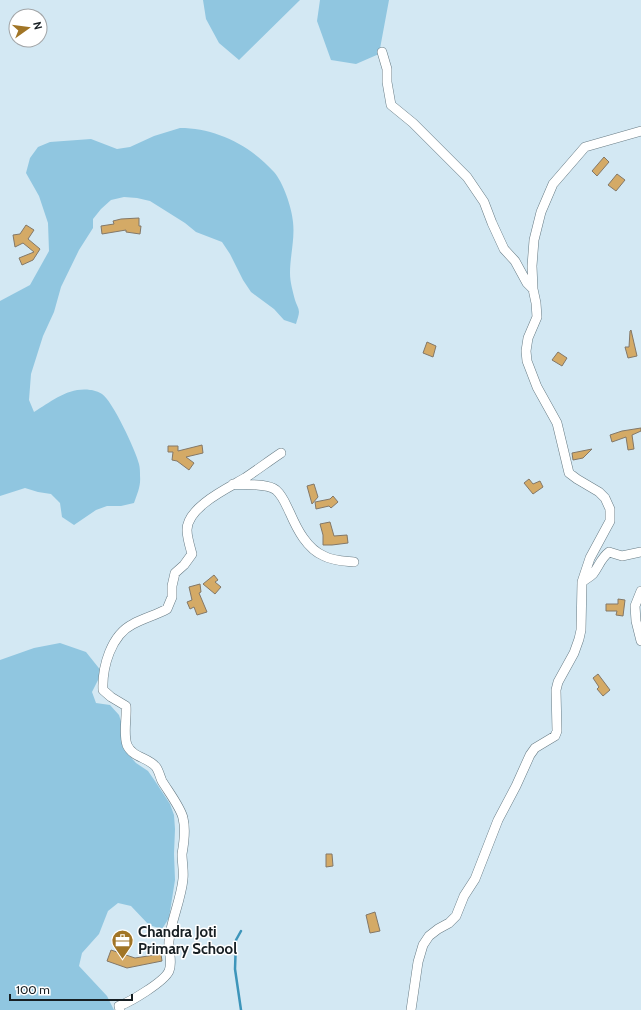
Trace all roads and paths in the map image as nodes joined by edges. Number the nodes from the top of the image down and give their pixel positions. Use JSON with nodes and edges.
{"nodes":[{"id":1,"x":382,"y":52,"type":"dead end"},
{"id":2,"x":641,"y":131,"type":"edge"},
{"id":3,"x":533,"y":289,"type":"junction"},
{"id":4,"x":281,"y":453,"type":"dead end"},
{"id":5,"x":233,"y":484,"type":"junction"},
{"id":6,"x":641,"y":552,"type":"edge"},
{"id":7,"x":354,"y":562,"type":"dead end"},
{"id":8,"x":582,"y":582,"type":"junction"},
{"id":9,"x":641,"y":591,"type":"edge"},
{"id":10,"x":641,"y":641,"type":"edge"},
{"id":11,"x":120,"y":1010,"type":"edge"},
{"id":12,"x":411,"y":1010,"type":"edge"}],
"edges":[{"from":1,"to":3,"type":"street"},
{"from":2,"to":3,"type":"street"},
{"from":3,"to":8,"type":"street"},
{"from":4,"to":5,"type":"street"},
{"from":5,"to":7,"type":"street"},
{"from":5,"to":11,"type":"street"},
{"from":6,"to":8,"type":"street"},
{"from":8,"to":12,"type":"street"},
{"from":9,"to":10,"type":"street"}]}
